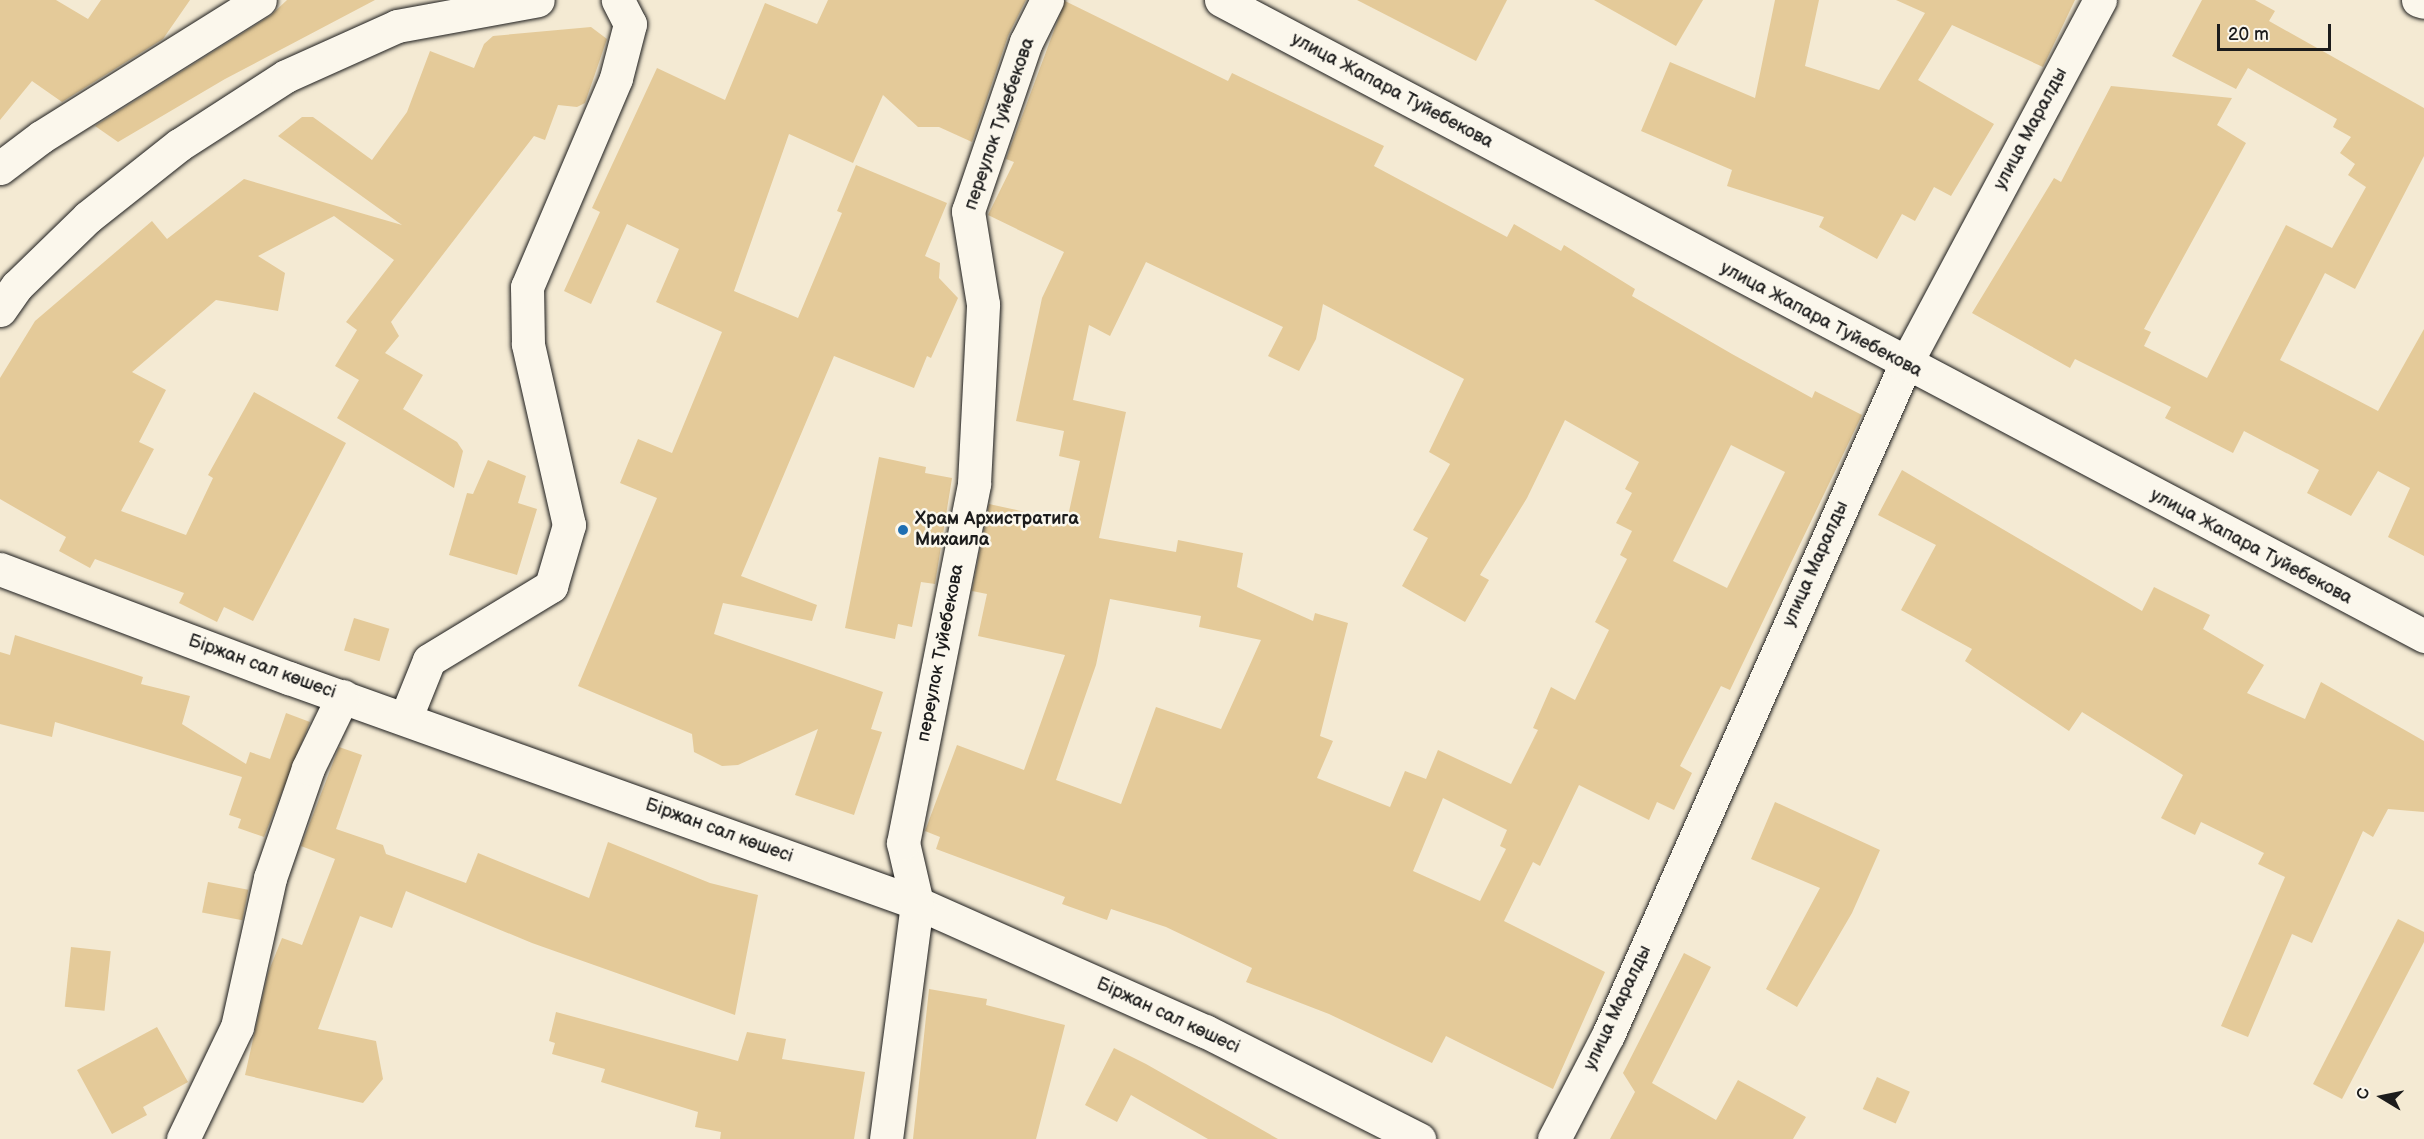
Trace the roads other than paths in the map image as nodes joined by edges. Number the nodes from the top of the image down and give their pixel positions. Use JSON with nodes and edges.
{"nodes":[{"id":1,"x":260,"y":0,"type":"edge"},
{"id":2,"x":538,"y":0,"type":"edge"},
{"id":3,"x":618,"y":0,"type":"edge"},
{"id":4,"x":1047,"y":0,"type":"edge"},
{"id":5,"x":1221,"y":0,"type":"edge"},
{"id":6,"x":2100,"y":0,"type":"edge"},
{"id":7,"x":2418,"y":0,"type":"edge"},
{"id":8,"x":2424,"y":2,"type":"edge"},
{"id":9,"x":0,"y":168,"type":"edge"},
{"id":10,"x":0,"y":310,"type":"edge"},
{"id":11,"x":1905,"y":365,"type":"junction"},
{"id":12,"x":0,"y":569,"type":"edge"},
{"id":13,"x":2424,"y":636,"type":"edge"},
{"id":14,"x":344,"y":696,"type":"junction"},
{"id":15,"x":406,"y":717,"type":"junction"},
{"id":16,"x":917,"y":903,"type":"junction"},
{"id":17,"x":183,"y":1139,"type":"edge"},
{"id":18,"x":886,"y":1139,"type":"edge"},
{"id":19,"x":1419,"y":1139,"type":"edge"},
{"id":20,"x":1554,"y":1139,"type":"edge"}],
"edges":[{"from":1,"to":9,"type":"street"},
{"from":2,"to":10,"type":"street"},
{"from":3,"to":15,"type":"street"},
{"from":4,"to":16,"type":"street","name":"переулок Туйебекова"},
{"from":5,"to":11,"type":"street","name":"улица Жапара Туйебекова"},
{"from":6,"to":11,"type":"street","name":"улица Маралды"},
{"from":7,"to":8,"type":"street"},
{"from":11,"to":13,"type":"street","name":"улица Жапара Туйебекова"},
{"from":11,"to":20,"type":"street","name":"улица Маралды"},
{"from":12,"to":14,"type":"street","name":"Біржан сал көшесі"},
{"from":14,"to":15,"type":"street","name":"Біржан сал көшесі"},
{"from":14,"to":17,"type":"street"},
{"from":15,"to":16,"type":"street","name":"Біржан сал көшесі"},
{"from":16,"to":18,"type":"street","name":"переулок Туйебекова"},
{"from":16,"to":19,"type":"street","name":"Біржан сал көшесі"}]}
